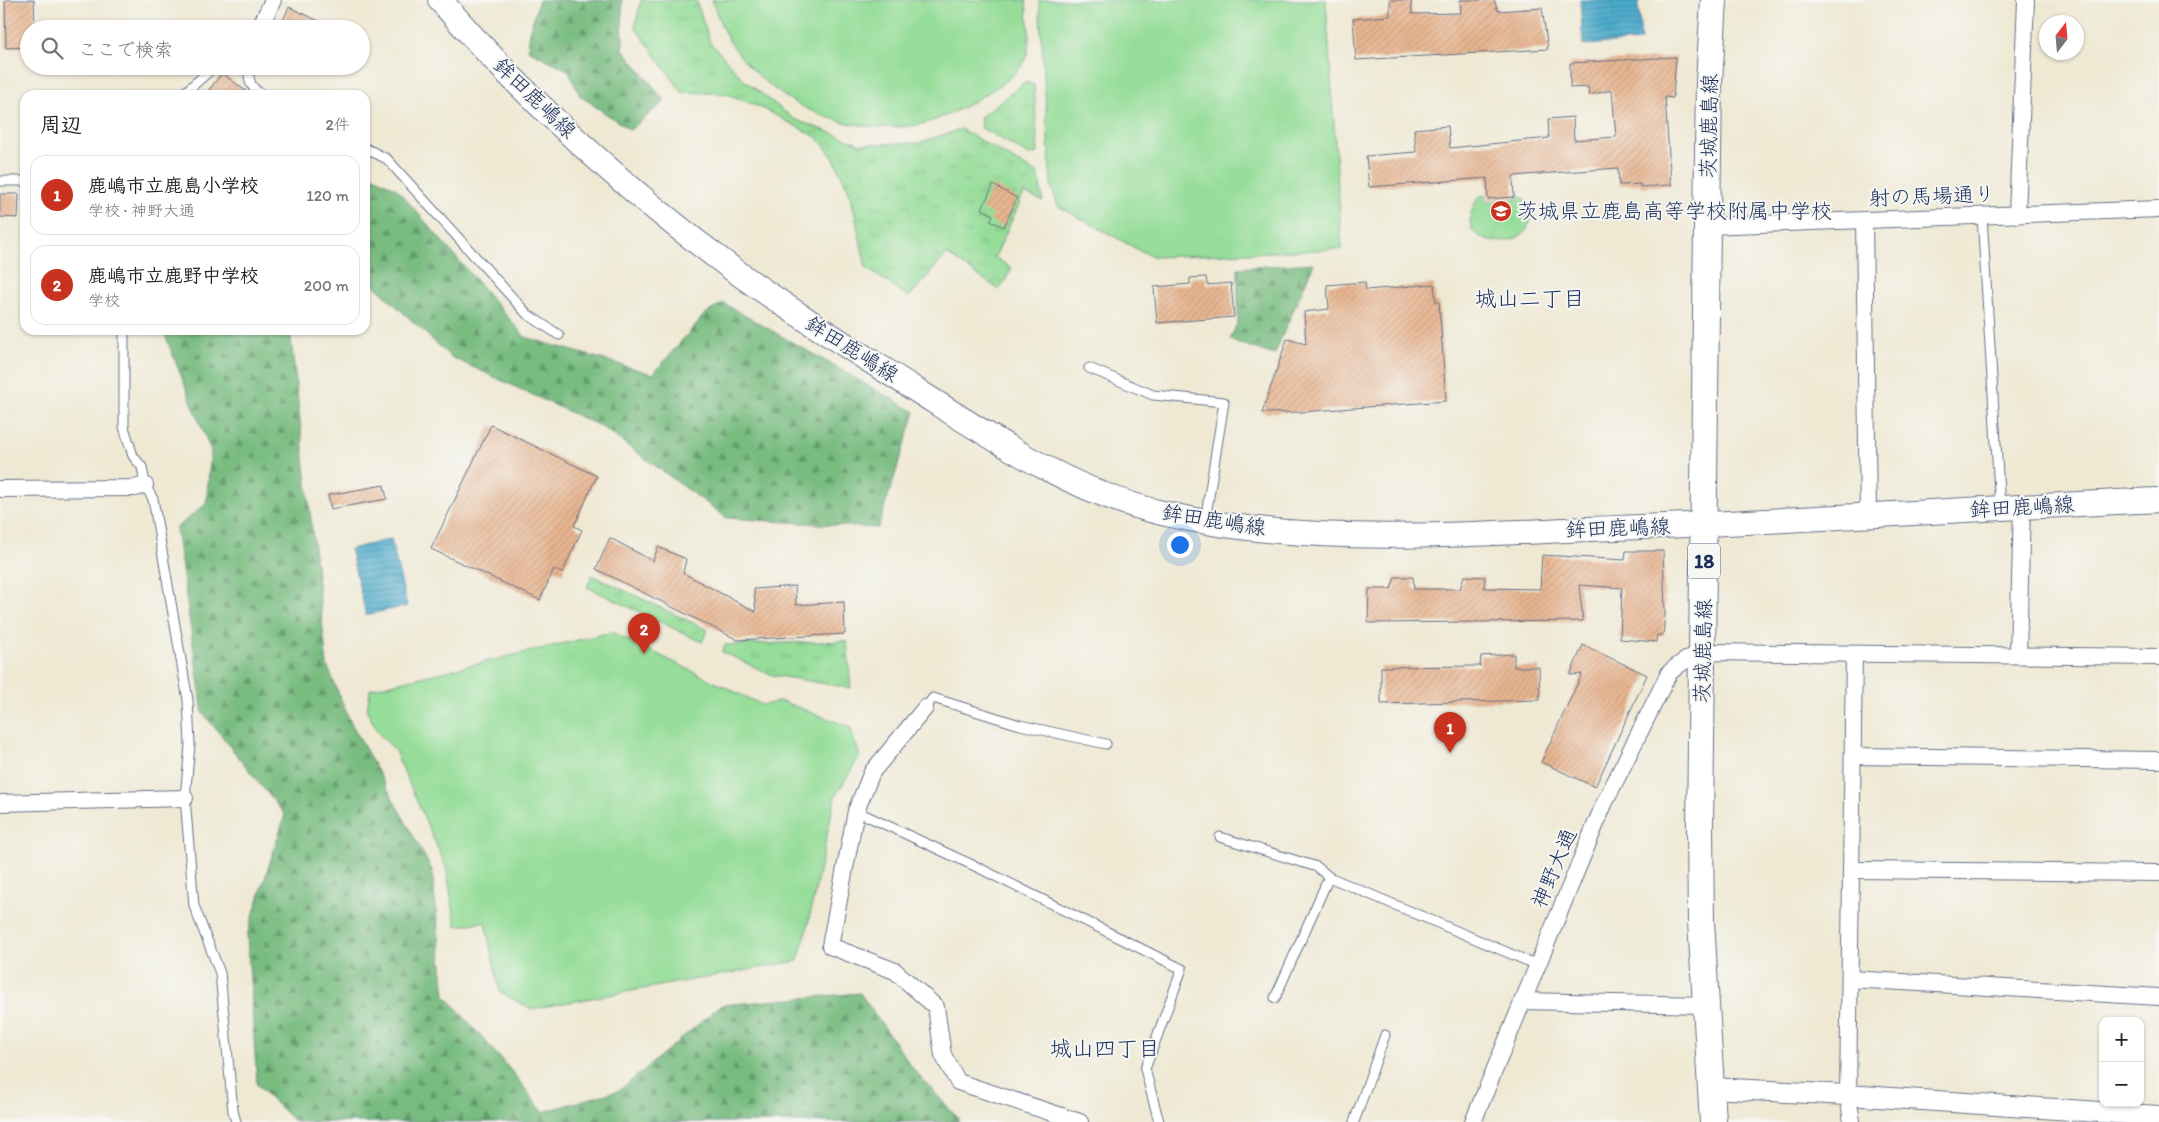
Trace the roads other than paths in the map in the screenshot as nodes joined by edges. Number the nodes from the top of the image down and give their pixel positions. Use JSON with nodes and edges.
{"nodes":[{"id":1,"x":273,"y":0,"type":"edge"},
{"id":2,"x":440,"y":0,"type":"edge"},
{"id":3,"x":1714,"y":0,"type":"edge"},
{"id":4,"x":2026,"y":0,"type":"edge"},
{"id":5,"x":263,"y":20,"type":"edge"},
{"id":6,"x":205,"y":75,"type":"edge"},
{"id":7,"x":248,"y":75,"type":"edge"},
{"id":8,"x":188,"y":90,"type":"edge"},
{"id":9,"x":257,"y":90,"type":"edge"},
{"id":10,"x":370,"y":150,"type":"edge"},
{"id":11,"x":0,"y":181,"type":"edge"},
{"id":12,"x":20,"y":181,"type":"edge"},
{"id":13,"x":2159,"y":209,"type":"edge"},
{"id":14,"x":2017,"y":215,"type":"junction"},
{"id":15,"x":1982,"y":216,"type":"junction"},
{"id":16,"x":1864,"y":220,"type":"junction"},
{"id":17,"x":1707,"y":226,"type":"junction"},
{"id":18,"x":124,"y":335,"type":"edge"},
{"id":19,"x":559,"y":335,"type":"dead end"},
{"id":20,"x":1089,"y":368,"type":"dead end"},
{"id":21,"x":145,"y":485,"type":"junction"},
{"id":22,"x":0,"y":489,"type":"edge"},
{"id":23,"x":2159,"y":500,"type":"edge"},
{"id":24,"x":2011,"y":507,"type":"junction"},
{"id":25,"x":1868,"y":515,"type":"junction"},
{"id":26,"x":1205,"y":521,"type":"junction"},
{"id":27,"x":1705,"y":525,"type":"junction"},
{"id":28,"x":1703,"y":652,"type":"junction"},
{"id":29,"x":1854,"y":654,"type":"junction"},
{"id":30,"x":2018,"y":655,"type":"junction"},
{"id":31,"x":2159,"y":657,"type":"edge"},
{"id":32,"x":925,"y":708,"type":"joint"},
{"id":33,"x":1106,"y":744,"type":"dead end"},
{"id":34,"x":1853,"y":756,"type":"junction"},
{"id":35,"x":2159,"y":760,"type":"edge"},
{"id":36,"x":184,"y":798,"type":"junction"},
{"id":37,"x":0,"y":803,"type":"edge"},
{"id":38,"x":856,"y":811,"type":"junction"},
{"id":39,"x":1220,"y":838,"type":"dead end"},
{"id":40,"x":1851,"y":870,"type":"junction"},
{"id":41,"x":2159,"y":873,"type":"edge"},
{"id":42,"x":1329,"y":877,"type":"junction"},
{"id":43,"x":1537,"y":965,"type":"junction"},
{"id":44,"x":1850,"y":979,"type":"junction"},
{"id":45,"x":2159,"y":997,"type":"edge"},
{"id":46,"x":1274,"y":998,"type":"dead end"},
{"id":47,"x":1522,"y":1001,"type":"junction"},
{"id":48,"x":1705,"y":1005,"type":"junction"},
{"id":49,"x":1385,"y":1035,"type":"dead end"},
{"id":50,"x":1710,"y":1088,"type":"junction"},
{"id":51,"x":1848,"y":1095,"type":"junction"},
{"id":52,"x":2159,"y":1116,"type":"edge"},
{"id":53,"x":236,"y":1122,"type":"edge"},
{"id":54,"x":1080,"y":1122,"type":"edge"},
{"id":55,"x":1159,"y":1122,"type":"edge"},
{"id":56,"x":1354,"y":1122,"type":"edge"},
{"id":57,"x":1473,"y":1122,"type":"edge"},
{"id":58,"x":1713,"y":1122,"type":"edge"},
{"id":59,"x":1852,"y":1122,"type":"edge"}],
"edges":[{"from":1,"to":5,"type":"street"},
{"from":2,"to":26,"type":"main road","name":"鉾田鹿嶋線"},
{"from":3,"to":17,"type":"main road","name":"茨城鹿島線","number":"18"},
{"from":4,"to":14,"type":"street"},
{"from":6,"to":8,"type":"lane"},
{"from":7,"to":9,"type":"lane"},
{"from":10,"to":19,"type":"lane"},
{"from":11,"to":12,"type":"lane"},
{"from":13,"to":14,"type":"street","name":"射の馬場通り"},
{"from":14,"to":15,"type":"street","name":"射の馬場通り"},
{"from":15,"to":16,"type":"street","name":"射の馬場通り"},
{"from":15,"to":24,"type":"lane"},
{"from":16,"to":17,"type":"street","name":"射の馬場通り"},
{"from":16,"to":25,"type":"street"},
{"from":17,"to":27,"type":"main road","name":"茨城鹿島線","number":"18"},
{"from":18,"to":21,"type":"lane"},
{"from":20,"to":26,"type":"lane"},
{"from":21,"to":22,"type":"street"},
{"from":21,"to":36,"type":"lane"},
{"from":23,"to":24,"type":"main road","name":"鉾田鹿嶋線"},
{"from":24,"to":25,"type":"main road","name":"鉾田鹿嶋線"},
{"from":24,"to":30,"type":"street"},
{"from":25,"to":27,"type":"main road","name":"鉾田鹿嶋線"},
{"from":26,"to":27,"type":"main road","name":"鉾田鹿嶋線"},
{"from":27,"to":28,"type":"main road","name":"茨城鹿島線","number":"18"},
{"from":28,"to":29,"type":"street"},
{"from":28,"to":43,"type":"street","name":"神野大通"},
{"from":28,"to":48,"type":"main road","name":"茨城鹿島線","number":"18"},
{"from":29,"to":30,"type":"street"},
{"from":29,"to":34,"type":"street"},
{"from":30,"to":31,"type":"street"},
{"from":32,"to":33,"type":"lane"},
{"from":32,"to":38,"type":"street"},
{"from":34,"to":35,"type":"street"},
{"from":34,"to":40,"type":"street"},
{"from":36,"to":37,"type":"street"},
{"from":36,"to":53,"type":"lane"},
{"from":38,"to":54,"type":"street"},
{"from":38,"to":55,"type":"lane"},
{"from":39,"to":42,"type":"lane"},
{"from":40,"to":41,"type":"street"},
{"from":40,"to":44,"type":"street"},
{"from":42,"to":43,"type":"lane"},
{"from":42,"to":46,"type":"lane"},
{"from":43,"to":47,"type":"street","name":"神野大通"},
{"from":44,"to":45,"type":"street"},
{"from":44,"to":51,"type":"street"},
{"from":47,"to":48,"type":"street"},
{"from":47,"to":57,"type":"street","name":"神野大通"},
{"from":48,"to":50,"type":"main road","name":"茨城鹿島線","number":"18"},
{"from":49,"to":56,"type":"lane"},
{"from":50,"to":51,"type":"street"},
{"from":50,"to":58,"type":"main road","name":"茨城鹿島線","number":"18"},
{"from":51,"to":52,"type":"street"},
{"from":51,"to":59,"type":"street"}]}
